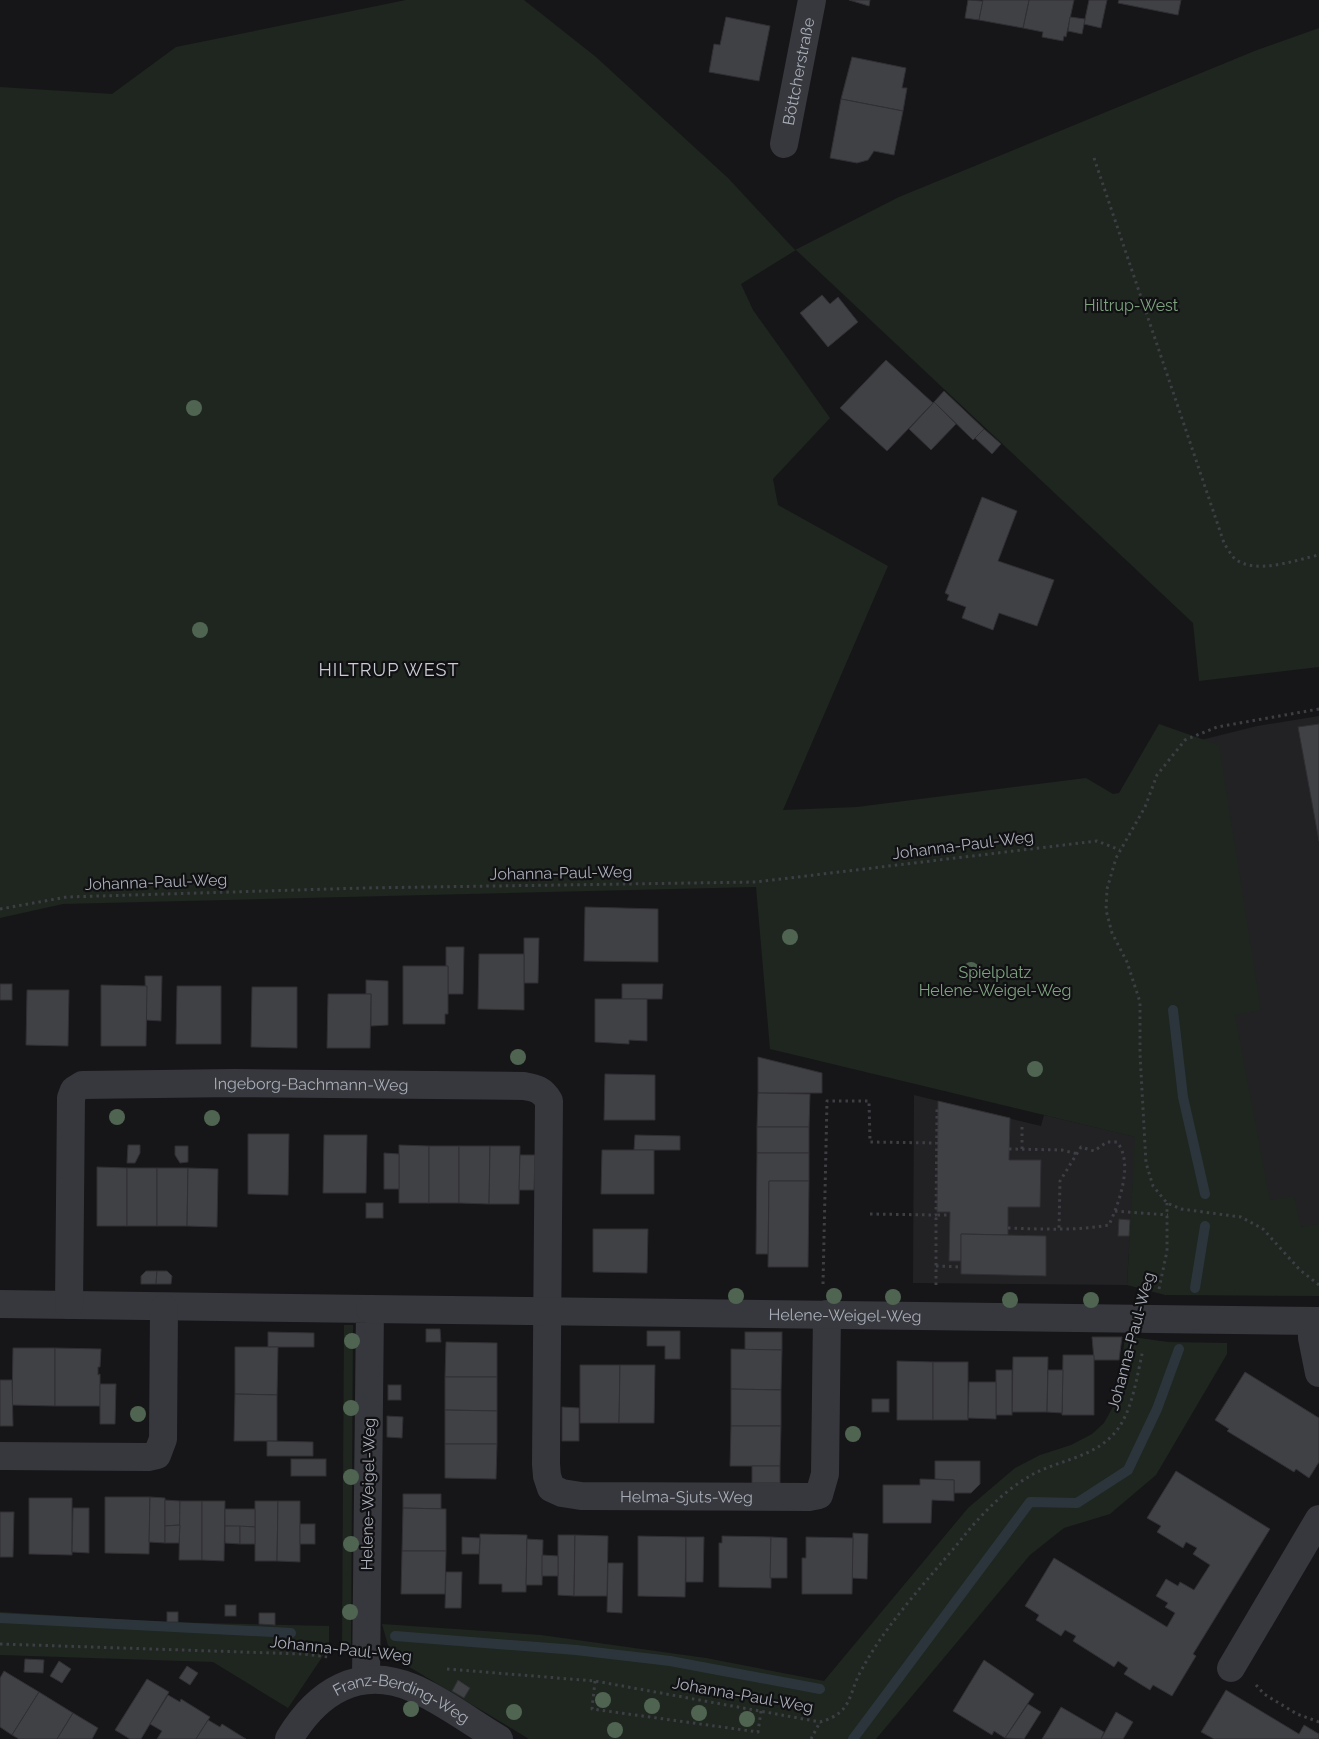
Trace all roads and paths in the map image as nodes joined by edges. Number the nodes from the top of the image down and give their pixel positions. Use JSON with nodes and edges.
{"nodes":[{"id":1,"x":812,"y":0,"type":"edge"},
{"id":2,"x":784,"y":144,"type":"dead end"},
{"id":3,"x":1094,"y":158,"type":"dead end"},
{"id":4,"x":1319,"y":555,"type":"edge"},
{"id":5,"x":1319,"y":709,"type":"edge"},
{"id":6,"x":1120,"y":850,"type":"junction"},
{"id":7,"x":0,"y":909,"type":"edge"},
{"id":8,"x":937,"y":1108,"type":"dead end"},
{"id":9,"x":1022,"y":1125,"type":"dead end"},
{"id":10,"x":936,"y":1143,"type":"junction"},
{"id":11,"x":1009,"y":1149,"type":"dead end"},
{"id":12,"x":1022,"y":1149,"type":"junction"},
{"id":13,"x":1078,"y":1154,"type":"junction"},
{"id":14,"x":1167,"y":1203,"type":"junction"},
{"id":15,"x":1115,"y":1211,"type":"junction"},
{"id":16,"x":870,"y":1214,"type":"dead end"},
{"id":17,"x":936,"y":1215,"type":"junction"},
{"id":18,"x":1168,"y":1215,"type":"junction"},
{"id":19,"x":950,"y":1216,"type":"dead end"},
{"id":20,"x":1008,"y":1228,"type":"dead end"},
{"id":21,"x":1059,"y":1230,"type":"junction"},
{"id":22,"x":936,"y":1266,"type":"junction"},
{"id":23,"x":961,"y":1267,"type":"dead end"},
{"id":24,"x":1319,"y":1285,"type":"edge"},
{"id":25,"x":0,"y":1304,"type":"edge"},
{"id":26,"x":69,"y":1305,"type":"junction"},
{"id":27,"x":164,"y":1308,"type":"junction"},
{"id":28,"x":370,"y":1309,"type":"junction"},
{"id":29,"x":547,"y":1311,"type":"junction"},
{"id":30,"x":825,"y":1314,"type":"junction"},
{"id":31,"x":936,"y":1315,"type":"junction"},
{"id":32,"x":1151,"y":1318,"type":"junction"},
{"id":33,"x":1316,"y":1321,"type":"edge"},
{"id":34,"x":1319,"y":1372,"type":"edge"},
{"id":35,"x":0,"y":1456,"type":"edge"},
{"id":36,"x":1319,"y":1519,"type":"edge"},
{"id":37,"x":0,"y":1644,"type":"edge"},
{"id":38,"x":1232,"y":1665,"type":"joint"},
{"id":39,"x":443,"y":1669,"type":"dead end"},
{"id":40,"x":366,"y":1670,"type":"junction"},
{"id":41,"x":595,"y":1681,"type":"junction"},
{"id":42,"x":761,"y":1712,"type":"junction"},
{"id":43,"x":820,"y":1722,"type":"junction"},
{"id":44,"x":1319,"y":1722,"type":"edge"},
{"id":45,"x":289,"y":1739,"type":"edge"},
{"id":46,"x":499,"y":1739,"type":"edge"},
{"id":47,"x":811,"y":1739,"type":"edge"}],
"edges":[{"from":1,"to":2,"type":"street","name":"Böttcherstraße"},
{"from":3,"to":4,"type":"path"},
{"from":5,"to":6,"type":"path"},
{"from":6,"to":7,"type":"path","name":"Johanna-Paul-Weg"},
{"from":6,"to":14,"type":"path"},
{"from":8,"to":10,"type":"path"},
{"from":9,"to":12,"type":"path"},
{"from":10,"to":17,"type":"path"},
{"from":10,"to":30,"type":"path"},
{"from":11,"to":12,"type":"path"},
{"from":12,"to":13,"type":"path"},
{"from":13,"to":15,"type":"path"},
{"from":13,"to":21,"type":"path"},
{"from":14,"to":18,"type":"path","name":"Johanna-Paul-Weg"},
{"from":14,"to":24,"type":"path"},
{"from":15,"to":18,"type":"path"},
{"from":15,"to":21,"type":"path"},
{"from":16,"to":17,"type":"path"},
{"from":17,"to":19,"type":"path"},
{"from":17,"to":22,"type":"path"},
{"from":18,"to":32,"type":"path","name":"Johanna-Paul-Weg"},
{"from":20,"to":21,"type":"path"},
{"from":22,"to":23,"type":"path"},
{"from":22,"to":31,"type":"path"},
{"from":25,"to":26,"type":"street","name":"Helene-Weigel-Weg"},
{"from":26,"to":27,"type":"street","name":"Helene-Weigel-Weg"},
{"from":26,"to":29,"type":"street","name":"Ingeborg-Bachmann-Weg"},
{"from":27,"to":28,"type":"street","name":"Helene-Weigel-Weg"},
{"from":27,"to":35,"type":"street"},
{"from":28,"to":29,"type":"street","name":"Helene-Weigel-Weg"},
{"from":28,"to":40,"type":"street","name":"Helene-Weigel-Weg"},
{"from":29,"to":30,"type":"street","name":"Helene-Weigel-Weg"},
{"from":29,"to":30,"type":"street","name":"Helma-Sjuts-Weg"},
{"from":30,"to":31,"type":"street","name":"Helene-Weigel-Weg"},
{"from":31,"to":32,"type":"street","name":"Helene-Weigel-Weg"},
{"from":32,"to":33,"type":"street","name":"Helene-Weigel-Weg"},
{"from":32,"to":43,"type":"path","name":"Johanna-Paul-Weg"},
{"from":33,"to":34,"type":"street"},
{"from":36,"to":38,"type":"street"},
{"from":37,"to":40,"type":"path","name":"Johanna-Paul-Weg"},
{"from":38,"to":44,"type":"path"},
{"from":39,"to":41,"type":"path","name":"Johanna-Paul-Weg"},
{"from":40,"to":45,"type":"street","name":"Franz-Berding-Weg"},
{"from":40,"to":46,"type":"street","name":"Franz-Berding-Weg"},
{"from":41,"to":42,"type":"path","name":"Johanna-Paul-Weg"},
{"from":41,"to":42,"type":"path"},
{"from":42,"to":43,"type":"path","name":"Johanna-Paul-Weg"},
{"from":43,"to":47,"type":"path"}]}
